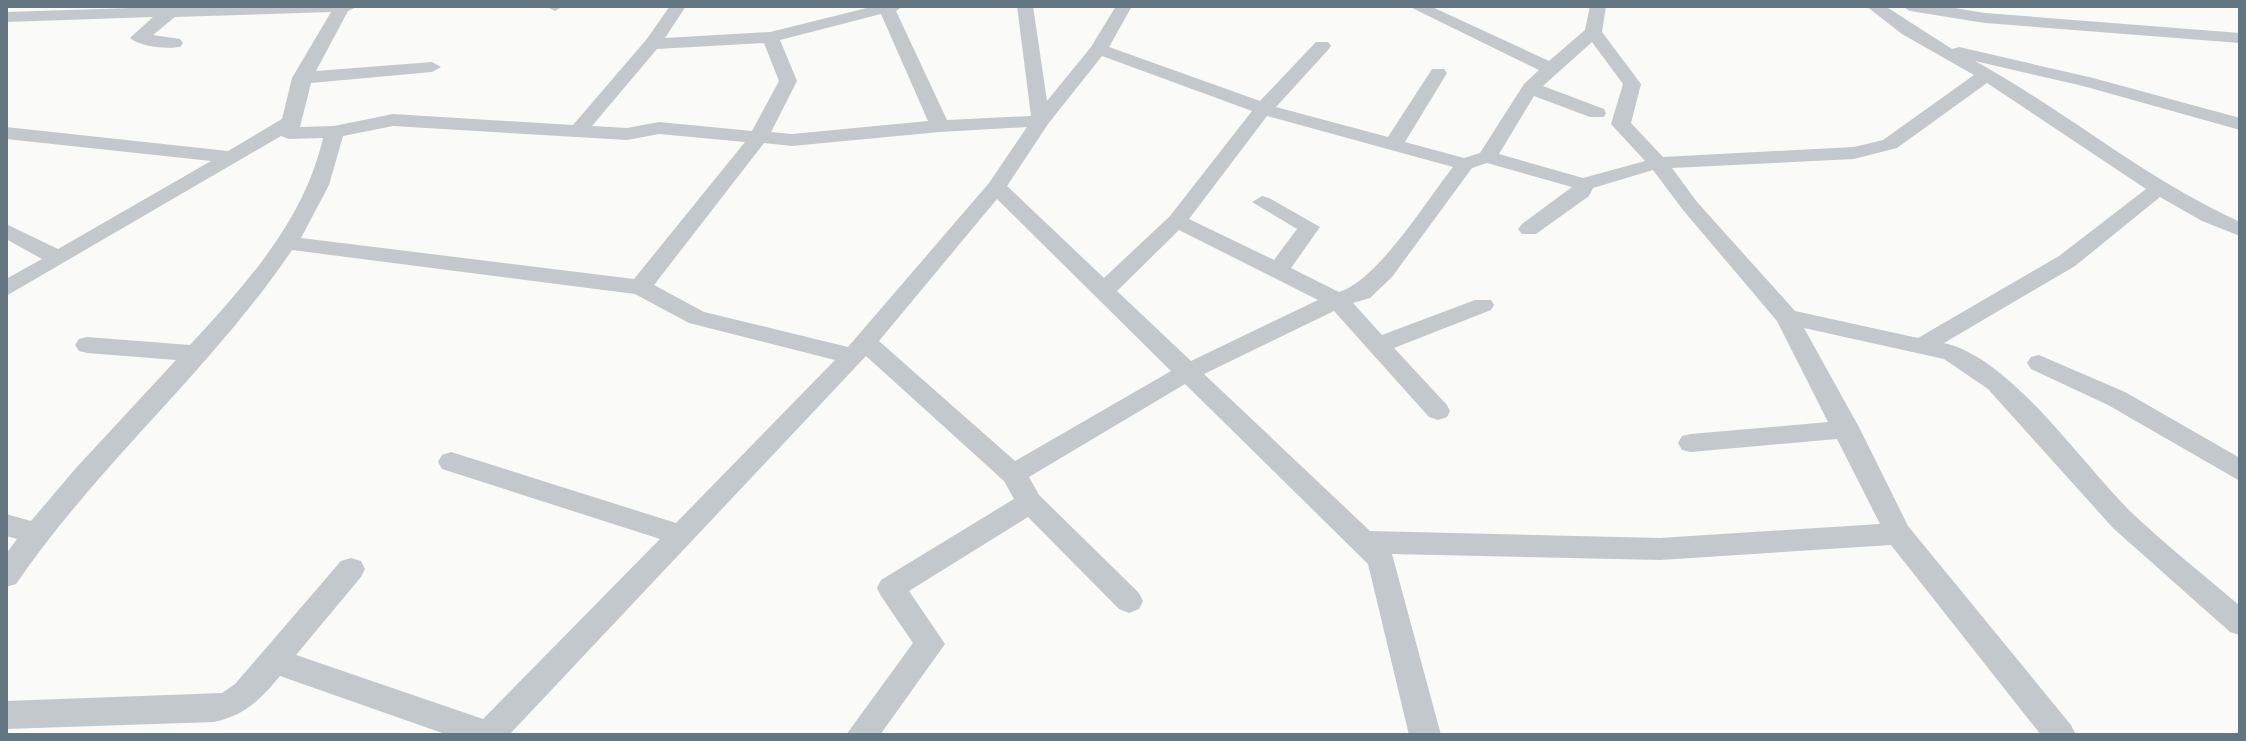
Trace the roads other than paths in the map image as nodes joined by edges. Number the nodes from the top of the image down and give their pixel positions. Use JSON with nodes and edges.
{"nodes":[{"id":1,"x":678,"y":6,"type":"edge"},
{"id":2,"x":1025,"y":6,"type":"edge"},
{"id":3,"x":1124,"y":6,"type":"edge"},
{"id":4,"x":1416,"y":6,"type":"edge"},
{"id":5,"x":1598,"y":6,"type":"edge"},
{"id":6,"x":1874,"y":6,"type":"edge"},
{"id":7,"x":1913,"y":6,"type":"edge"},
{"id":8,"x":349,"y":7,"type":"edge"},
{"id":9,"x":891,"y":7,"type":"edge"},
{"id":10,"x":169,"y":13,"type":"junction"},
{"id":11,"x":6,"y":17,"type":"edge"},
{"id":12,"x":1593,"y":32,"type":"junction"},
{"id":13,"x":770,"y":37,"type":"junction"},
{"id":14,"x":2240,"y":38,"type":"edge"},
{"id":15,"x":174,"y":43,"type":"dead end"},
{"id":16,"x":652,"y":44,"type":"junction"},
{"id":17,"x":1322,"y":46,"type":"dead end"},
{"id":18,"x":1929,"y":46,"type":"junction"},
{"id":19,"x":1099,"y":49,"type":"junction"},
{"id":20,"x":432,"y":67,"type":"dead end"},
{"id":21,"x":1549,"y":68,"type":"junction"},
{"id":22,"x":1438,"y":73,"type":"dead end"},
{"id":23,"x":1985,"y":76,"type":"junction"},
{"id":24,"x":301,"y":78,"type":"junction"},
{"id":25,"x":1530,"y":88,"type":"junction"},
{"id":26,"x":1263,"y":109,"type":"junction"},
{"id":27,"x":1597,"y":113,"type":"dead end"},
{"id":28,"x":1041,"y":121,"type":"junction"},
{"id":29,"x":291,"y":122,"type":"junction"},
{"id":30,"x":2240,"y":124,"type":"edge"},
{"id":31,"x":940,"y":126,"type":"junction"},
{"id":32,"x":334,"y":132,"type":"junction"},
{"id":33,"x":577,"y":132,"type":"junction"},
{"id":34,"x":6,"y":133,"type":"edge"},
{"id":35,"x":758,"y":138,"type":"junction"},
{"id":36,"x":1393,"y":145,"type":"junction"},
{"id":37,"x":231,"y":157,"type":"junction"},
{"id":38,"x":1487,"y":157,"type":"junction"},
{"id":39,"x":1658,"y":163,"type":"junction"},
{"id":40,"x":1465,"y":164,"type":"junction"},
{"id":41,"x":1583,"y":184,"type":"junction"},
{"id":42,"x":996,"y":187,"type":"junction"},
{"id":43,"x":2158,"y":189,"type":"junction"},
{"id":44,"x":1262,"y":202,"type":"dead end"},
{"id":45,"x":1177,"y":221,"type":"junction"},
{"id":46,"x":1529,"y":229,"type":"dead end"},
{"id":47,"x":6,"y":230,"type":"edge"},
{"id":48,"x":2240,"y":230,"type":"edge"},
{"id":49,"x":290,"y":243,"type":"junction"},
{"id":50,"x":57,"y":258,"type":"junction"},
{"id":51,"x":1279,"y":269,"type":"junction"},
{"id":52,"x":640,"y":287,"type":"junction"},
{"id":53,"x":6,"y":289,"type":"edge"},
{"id":54,"x":1104,"y":291,"type":"junction"},
{"id":55,"x":1337,"y":300,"type":"junction"},
{"id":56,"x":1483,"y":305,"type":"dead end"},
{"id":57,"x":1787,"y":317,"type":"junction"},
{"id":58,"x":1380,"y":344,"type":"junction"},
{"id":59,"x":87,"y":345,"type":"dead end"},
{"id":60,"x":1920,"y":347,"type":"junction"},
{"id":61,"x":859,"y":349,"type":"junction"},
{"id":62,"x":197,"y":354,"type":"junction"},
{"id":63,"x":2039,"y":363,"type":"dead end"},
{"id":64,"x":1188,"y":372,"type":"junction"},
{"id":65,"x":1438,"y":411,"type":"dead end"},
{"id":66,"x":1847,"y":429,"type":"junction"},
{"id":67,"x":1691,"y":443,"type":"dead end"},
{"id":68,"x":451,"y":462,"type":"dead end"},
{"id":69,"x":2240,"y":471,"type":"edge"},
{"id":70,"x":1013,"y":474,"type":"junction"},
{"id":71,"x":1030,"y":502,"type":"junction"},
{"id":72,"x":6,"y":525,"type":"edge"},
{"id":73,"x":34,"y":533,"type":"junction"},
{"id":74,"x":1898,"y":534,"type":"junction"},
{"id":75,"x":681,"y":535,"type":"junction"},
{"id":76,"x":1363,"y":542,"type":"junction"},
{"id":77,"x":351,"y":569,"type":"dead end"},
{"id":78,"x":6,"y":576,"type":"edge"},
{"id":79,"x":1129,"y":601,"type":"dead end"},
{"id":80,"x":2240,"y":623,"type":"edge"},
{"id":81,"x":272,"y":660,"type":"junction"},
{"id":82,"x":6,"y":715,"type":"edge"},
{"id":83,"x":488,"y":735,"type":"edge"},
{"id":84,"x":863,"y":735,"type":"edge"},
{"id":85,"x":1425,"y":735,"type":"edge"},
{"id":86,"x":2060,"y":735,"type":"edge"}],
"edges":[{"from":1,"to":16,"type":"street"},
{"from":2,"to":28,"type":"street"},
{"from":3,"to":19,"type":"street"},
{"from":4,"to":21,"type":"street"},
{"from":5,"to":12,"type":"street"},
{"from":6,"to":18,"type":"street"},
{"from":7,"to":14,"type":"street"},
{"from":8,"to":10,"type":"street"},
{"from":8,"to":24,"type":"street"},
{"from":9,"to":13,"type":"street"},
{"from":9,"to":31,"type":"street"},
{"from":10,"to":11,"type":"street"},
{"from":10,"to":15,"type":"street"},
{"from":12,"to":21,"type":"street"},
{"from":12,"to":39,"type":"street"},
{"from":13,"to":16,"type":"street"},
{"from":13,"to":35,"type":"street"},
{"from":16,"to":33,"type":"street"},
{"from":17,"to":26,"type":"street"},
{"from":18,"to":23,"type":"street"},
{"from":18,"to":30,"type":"street"},
{"from":19,"to":26,"type":"street"},
{"from":19,"to":28,"type":"street"},
{"from":20,"to":24,"type":"street"},
{"from":21,"to":25,"type":"street"},
{"from":22,"to":36,"type":"street"},
{"from":23,"to":39,"type":"street"},
{"from":23,"to":43,"type":"street"},
{"from":24,"to":29,"type":"street"},
{"from":25,"to":27,"type":"street"},
{"from":25,"to":38,"type":"street"},
{"from":26,"to":36,"type":"street"},
{"from":26,"to":45,"type":"street"},
{"from":28,"to":31,"type":"street"},
{"from":28,"to":42,"type":"street"},
{"from":29,"to":32,"type":"street"},
{"from":29,"to":37,"type":"street"},
{"from":31,"to":35,"type":"street"},
{"from":32,"to":33,"type":"street"},
{"from":32,"to":49,"type":"street"},
{"from":33,"to":35,"type":"street"},
{"from":34,"to":37,"type":"street"},
{"from":35,"to":52,"type":"street"},
{"from":36,"to":40,"type":"street"},
{"from":37,"to":50,"type":"street"},
{"from":38,"to":40,"type":"street"},
{"from":38,"to":41,"type":"street"},
{"from":39,"to":41,"type":"street"},
{"from":39,"to":57,"type":"street"},
{"from":40,"to":55,"type":"street"},
{"from":41,"to":46,"type":"street"},
{"from":42,"to":54,"type":"street"},
{"from":42,"to":61,"type":"street"},
{"from":43,"to":48,"type":"street"},
{"from":43,"to":60,"type":"street"},
{"from":44,"to":51,"type":"street"},
{"from":45,"to":51,"type":"street"},
{"from":45,"to":54,"type":"street"},
{"from":47,"to":50,"type":"street"},
{"from":49,"to":52,"type":"street"},
{"from":49,"to":62,"type":"street"},
{"from":50,"to":53,"type":"street"},
{"from":51,"to":55,"type":"street"},
{"from":52,"to":61,"type":"street"},
{"from":54,"to":64,"type":"street"},
{"from":55,"to":58,"type":"street"},
{"from":55,"to":64,"type":"street"},
{"from":56,"to":58,"type":"street"},
{"from":57,"to":60,"type":"street"},
{"from":57,"to":66,"type":"street"},
{"from":58,"to":65,"type":"street"},
{"from":59,"to":62,"type":"street"},
{"from":60,"to":80,"type":"street"},
{"from":61,"to":70,"type":"street"},
{"from":61,"to":75,"type":"street"},
{"from":62,"to":73,"type":"street"},
{"from":63,"to":69,"type":"street"},
{"from":64,"to":70,"type":"street"},
{"from":64,"to":76,"type":"street"},
{"from":66,"to":67,"type":"street"},
{"from":66,"to":74,"type":"street"},
{"from":68,"to":75,"type":"street"},
{"from":70,"to":71,"type":"street"},
{"from":71,"to":79,"type":"street"},
{"from":71,"to":84,"type":"street"},
{"from":72,"to":73,"type":"street"},
{"from":73,"to":78,"type":"street"},
{"from":74,"to":76,"type":"street"},
{"from":74,"to":86,"type":"street"},
{"from":75,"to":83,"type":"street"},
{"from":76,"to":85,"type":"street"},
{"from":77,"to":81,"type":"street"},
{"from":81,"to":82,"type":"street"},
{"from":81,"to":83,"type":"street"}]}
